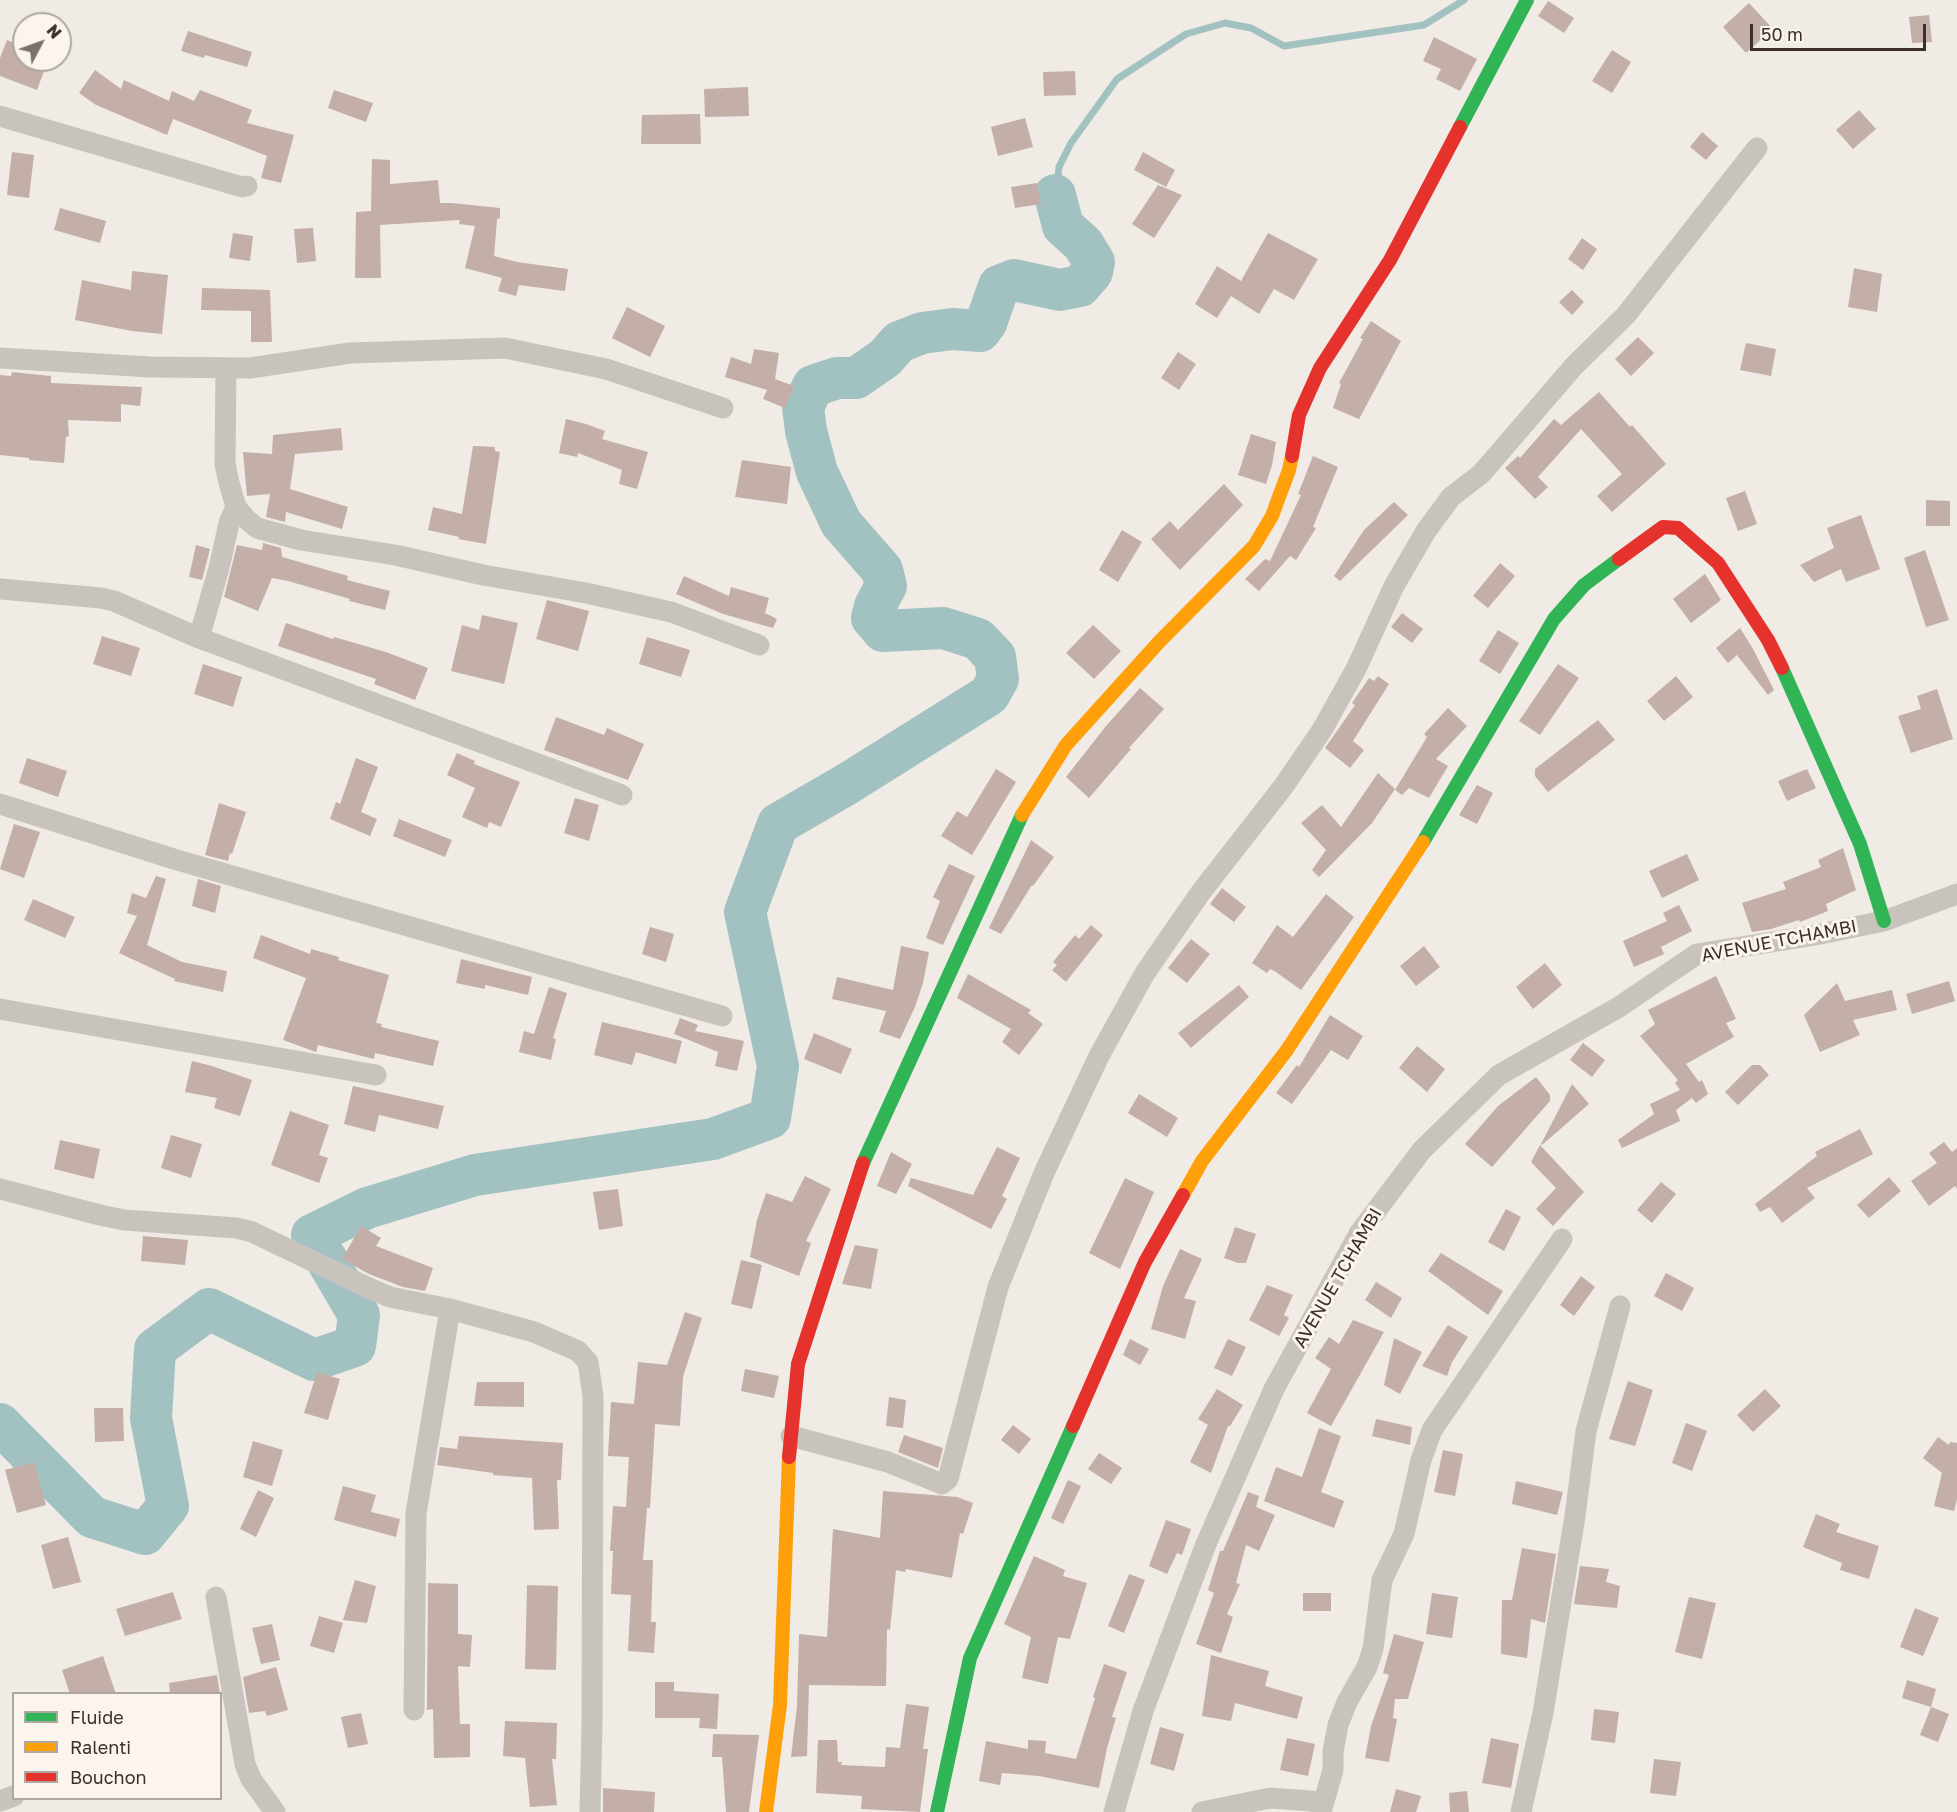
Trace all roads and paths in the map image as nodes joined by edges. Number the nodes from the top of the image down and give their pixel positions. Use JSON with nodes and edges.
{"nodes":[{"id":1,"x":1527,"y":0,"type":"edge"},
{"id":2,"x":0,"y":116,"type":"edge"},
{"id":3,"x":1757,"y":148,"type":"dead end"},
{"id":4,"x":247,"y":186,"type":"dead end"},
{"id":5,"x":0,"y":358,"type":"edge"},
{"id":6,"x":226,"y":368,"type":"junction"},
{"id":7,"x":723,"y":408,"type":"dead end"},
{"id":8,"x":236,"y":507,"type":"junction"},
{"id":9,"x":0,"y":590,"type":"edge"},
{"id":10,"x":199,"y":638,"type":"junction"},
{"id":11,"x":759,"y":645,"type":"dead end"},
{"id":12,"x":622,"y":795,"type":"dead end"},
{"id":13,"x":0,"y":804,"type":"edge"},
{"id":14,"x":1957,"y":894,"type":"edge"},
{"id":15,"x":1884,"y":921,"type":"junction"},
{"id":16,"x":0,"y":1009,"type":"edge"},
{"id":17,"x":722,"y":1016,"type":"dead end"},
{"id":18,"x":376,"y":1075,"type":"dead end"},
{"id":19,"x":0,"y":1189,"type":"edge"},
{"id":20,"x":1562,"y":1239,"type":"dead end"},
{"id":21,"x":1620,"y":1306,"type":"dead end"},
{"id":22,"x":450,"y":1310,"type":"junction"},
{"id":23,"x":791,"y":1436,"type":"junction"},
{"id":24,"x":216,"y":1597,"type":"dead end"},
{"id":25,"x":414,"y":1710,"type":"dead end"},
{"id":26,"x":1322,"y":1807,"type":"edge"},
{"id":27,"x":275,"y":1812,"type":"edge"},
{"id":28,"x":590,"y":1812,"type":"edge"},
{"id":29,"x":766,"y":1812,"type":"edge"},
{"id":30,"x":937,"y":1812,"type":"edge"},
{"id":31,"x":1114,"y":1812,"type":"edge"},
{"id":32,"x":1202,"y":1812,"type":"edge"},
{"id":33,"x":1521,"y":1812,"type":"edge"}],
"edges":[{"from":1,"to":23,"type":"street"},
{"from":2,"to":4,"type":"street"},
{"from":3,"to":23,"type":"street"},
{"from":5,"to":6,"type":"street"},
{"from":6,"to":7,"type":"street"},
{"from":6,"to":8,"type":"street"},
{"from":8,"to":10,"type":"street"},
{"from":8,"to":11,"type":"street"},
{"from":9,"to":10,"type":"street"},
{"from":10,"to":12,"type":"street"},
{"from":13,"to":17,"type":"street"},
{"from":14,"to":15,"type":"street","name":"AVENUE TCHAMBI"},
{"from":15,"to":30,"type":"street"},
{"from":15,"to":31,"type":"street","name":"AVENUE TCHAMBI"},
{"from":16,"to":18,"type":"street"},
{"from":19,"to":22,"type":"street"},
{"from":20,"to":26,"type":"street"},
{"from":21,"to":33,"type":"street"},
{"from":22,"to":25,"type":"street"},
{"from":22,"to":28,"type":"street"},
{"from":23,"to":29,"type":"street"},
{"from":24,"to":27,"type":"street"},
{"from":26,"to":32,"type":"street"}]}
